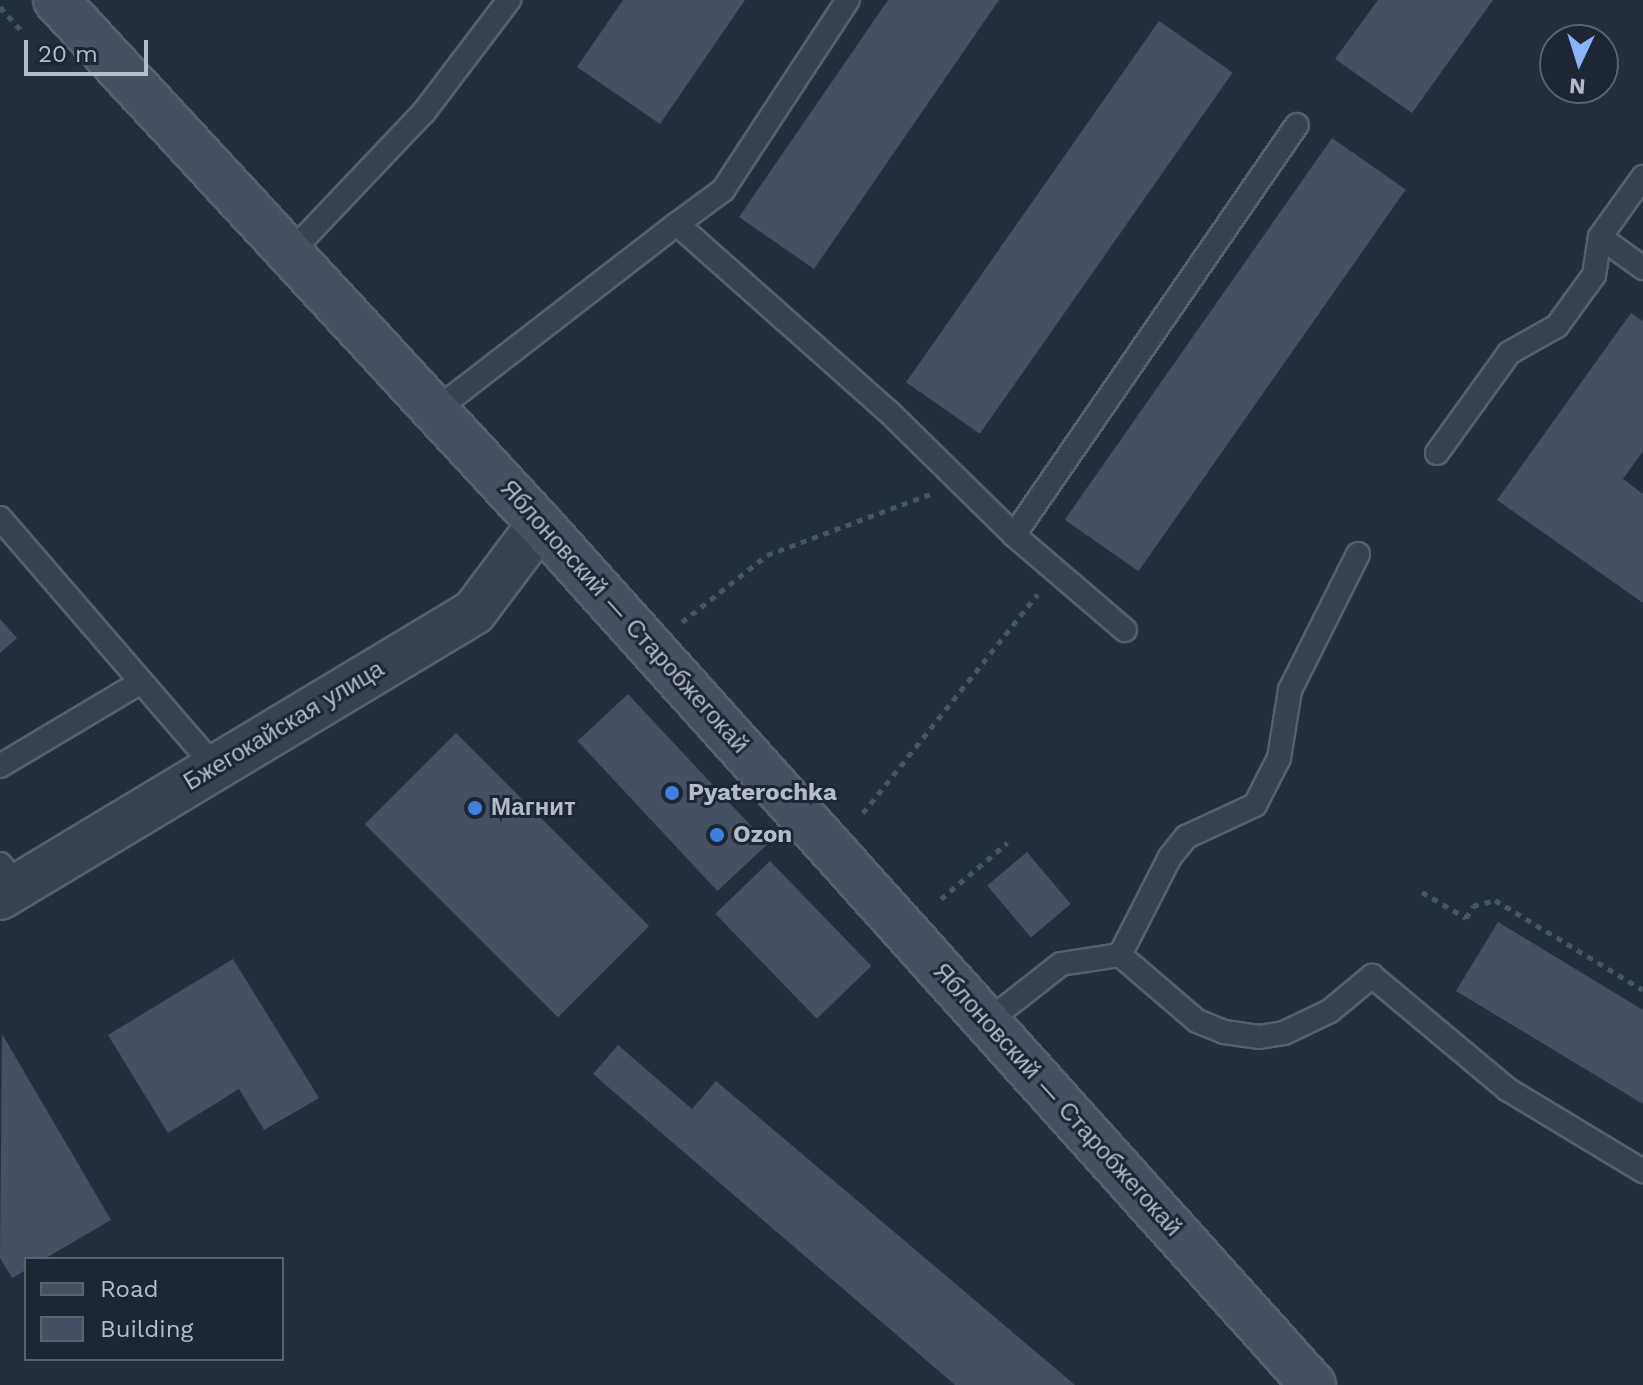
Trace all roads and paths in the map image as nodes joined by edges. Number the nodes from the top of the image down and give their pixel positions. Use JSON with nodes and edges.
{"nodes":[{"id":1,"x":56,"y":0,"type":"edge"},
{"id":2,"x":509,"y":0,"type":"edge"},
{"id":3,"x":848,"y":0,"type":"edge"},
{"id":4,"x":1297,"y":125,"type":"dead end"},
{"id":5,"x":1643,"y":177,"type":"edge"},
{"id":6,"x":677,"y":224,"type":"junction"},
{"id":7,"x":1600,"y":237,"type":"junction"},
{"id":8,"x":291,"y":252,"type":"junction"},
{"id":9,"x":1643,"y":268,"type":"edge"},
{"id":10,"x":436,"y":410,"type":"junction"},
{"id":11,"x":1437,"y":453,"type":"dead end"},
{"id":12,"x":961,"y":483,"type":"junction"},
{"id":13,"x":0,"y":518,"type":"edge"},
{"id":14,"x":540,"y":524,"type":"junction"},
{"id":15,"x":1014,"y":535,"type":"junction"},
{"id":16,"x":1358,"y":554,"type":"dead end"},
{"id":17,"x":1056,"y":571,"type":"junction"},
{"id":18,"x":1125,"y":630,"type":"dead end"},
{"id":19,"x":653,"y":649,"type":"junction"},
{"id":20,"x":141,"y":682,"type":"junction"},
{"id":21,"x":0,"y":766,"type":"edge"},
{"id":22,"x":215,"y":767,"type":"junction"},
{"id":23,"x":863,"y":813,"type":"dead end"},
{"id":24,"x":1007,"y":843,"type":"dead end"},
{"id":25,"x":6,"y":882,"type":"edge"},
{"id":26,"x":1422,"y":892,"type":"dead end"},
{"id":27,"x":941,"y":899,"type":"dead end"},
{"id":28,"x":1120,"y":955,"type":"junction"},
{"id":29,"x":1643,"y":990,"type":"edge"},
{"id":30,"x":987,"y":1022,"type":"junction"},
{"id":31,"x":1643,"y":1171,"type":"edge"},
{"id":32,"x":1313,"y":1385,"type":"edge"}],
"edges":[{"from":1,"to":8,"type":"street","name":"Яблоновский — Старобжегокай"},
{"from":2,"to":8,"type":"lane"},
{"from":3,"to":6,"type":"lane"},
{"from":4,"to":15,"type":"lane"},
{"from":5,"to":7,"type":"lane"},
{"from":6,"to":10,"type":"lane"},
{"from":6,"to":12,"type":"lane"},
{"from":7,"to":9,"type":"lane"},
{"from":7,"to":11,"type":"lane"},
{"from":8,"to":10,"type":"street","name":"Яблоновский — Старобжегокай"},
{"from":10,"to":14,"type":"street","name":"Яблоновский — Старобжегокай"},
{"from":12,"to":15,"type":"lane"},
{"from":12,"to":19,"type":"path"},
{"from":13,"to":20,"type":"lane"},
{"from":14,"to":19,"type":"street","name":"Яблоновский — Старобжегокай"},
{"from":14,"to":22,"type":"street","name":"Бжегокайская улица"},
{"from":15,"to":17,"type":"lane"},
{"from":16,"to":28,"type":"lane"},
{"from":17,"to":18,"type":"lane"},
{"from":17,"to":23,"type":"path"},
{"from":19,"to":30,"type":"street","name":"Яблоновский — Старобжегокай"},
{"from":20,"to":21,"type":"lane"},
{"from":20,"to":22,"type":"lane"},
{"from":22,"to":25,"type":"street","name":"Бжегокайская улица"},
{"from":24,"to":27,"type":"path"},
{"from":26,"to":29,"type":"path"},
{"from":28,"to":30,"type":"lane"},
{"from":28,"to":31,"type":"lane"},
{"from":30,"to":32,"type":"street","name":"Яблоновский — Старобжегокай"}]}
